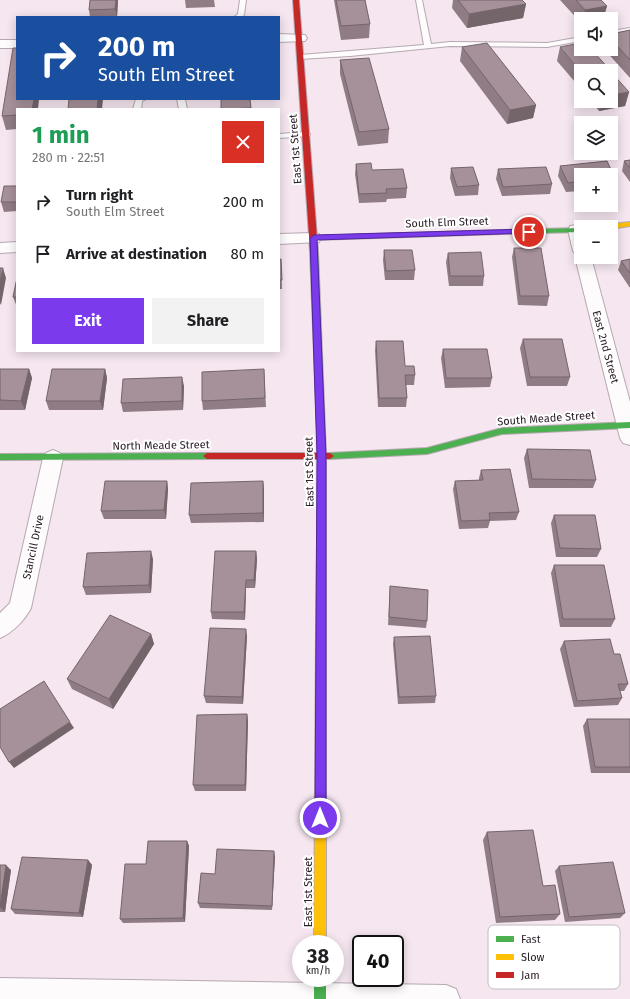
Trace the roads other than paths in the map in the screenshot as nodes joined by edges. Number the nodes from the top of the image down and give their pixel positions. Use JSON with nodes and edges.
{"nodes":[{"id":1,"x":243,"y":0,"type":"edge"},
{"id":2,"x":296,"y":0,"type":"edge"},
{"id":3,"x":419,"y":0,"type":"edge"},
{"id":4,"x":239,"y":16,"type":"edge"},
{"id":5,"x":630,"y":30,"type":"edge"},
{"id":6,"x":618,"y":32,"type":"edge"},
{"id":7,"x":280,"y":38,"type":"edge"},
{"id":8,"x":300,"y":38,"type":"junction"},
{"id":9,"x":574,"y":39,"type":"edge"},
{"id":10,"x":0,"y":44,"type":"edge"},
{"id":11,"x":16,"y":44,"type":"edge"},
{"id":12,"x":428,"y":46,"type":"junction"},
{"id":13,"x":300,"y":57,"type":"junction"},
{"id":14,"x":306,"y":134,"type":"junction"},
{"id":15,"x":280,"y":136,"type":"edge"},
{"id":16,"x":630,"y":224,"type":"edge"},
{"id":17,"x":618,"y":225,"type":"edge"},
{"id":18,"x":574,"y":230,"type":"edge"},
{"id":19,"x":314,"y":238,"type":"junction"},
{"id":20,"x":280,"y":239,"type":"edge"},
{"id":21,"x":16,"y":247,"type":"edge"},
{"id":22,"x":0,"y":248,"type":"edge"},
{"id":23,"x":585,"y":264,"type":"edge"},
{"id":24,"x":629,"y":429,"type":"edge"},
{"id":25,"x":322,"y":456,"type":"junction"},
{"id":26,"x":0,"y":457,"type":"edge"},
{"id":27,"x":52,"y":458,"type":"junction"},
{"id":28,"x":0,"y":628,"type":"edge"},
{"id":29,"x":320,"y":935,"type":"edge"},
{"id":30,"x":0,"y":992,"type":"edge"},
{"id":31,"x":320,"y":992,"type":"edge"},
{"id":32,"x":446,"y":999,"type":"edge"}],
"edges":[{"from":1,"to":4,"type":"lane"},
{"from":2,"to":8,"type":"street","name":"East 1st Street"},
{"from":3,"to":12,"type":"lane"},
{"from":5,"to":6,"type":"lane"},
{"from":7,"to":8,"type":"street"},
{"from":8,"to":13,"type":"street","name":"East 1st Street"},
{"from":9,"to":12,"type":"lane"},
{"from":10,"to":11,"type":"street"},
{"from":12,"to":13,"type":"lane"},
{"from":13,"to":14,"type":"street","name":"East 1st Street"},
{"from":14,"to":15,"type":"lane"},
{"from":14,"to":19,"type":"street","name":"East 1st Street"},
{"from":16,"to":17,"type":"street"},
{"from":18,"to":19,"type":"street","name":"South Elm Street"},
{"from":19,"to":20,"type":"street"},
{"from":19,"to":25,"type":"street","name":"East 1st Street"},
{"from":21,"to":22,"type":"street"},
{"from":23,"to":24,"type":"street","name":"East 2nd Street"},
{"from":24,"to":25,"type":"street","name":"South Meade Street"},
{"from":25,"to":27,"type":"street","name":"North Meade Street"},
{"from":25,"to":29,"type":"street","name":"East 1st Street"},
{"from":26,"to":27,"type":"street","name":"North Meade Street"},
{"from":27,"to":28,"type":"street","name":"Stancill Drive"},
{"from":30,"to":31,"type":"street"},
{"from":31,"to":32,"type":"street"}]}
